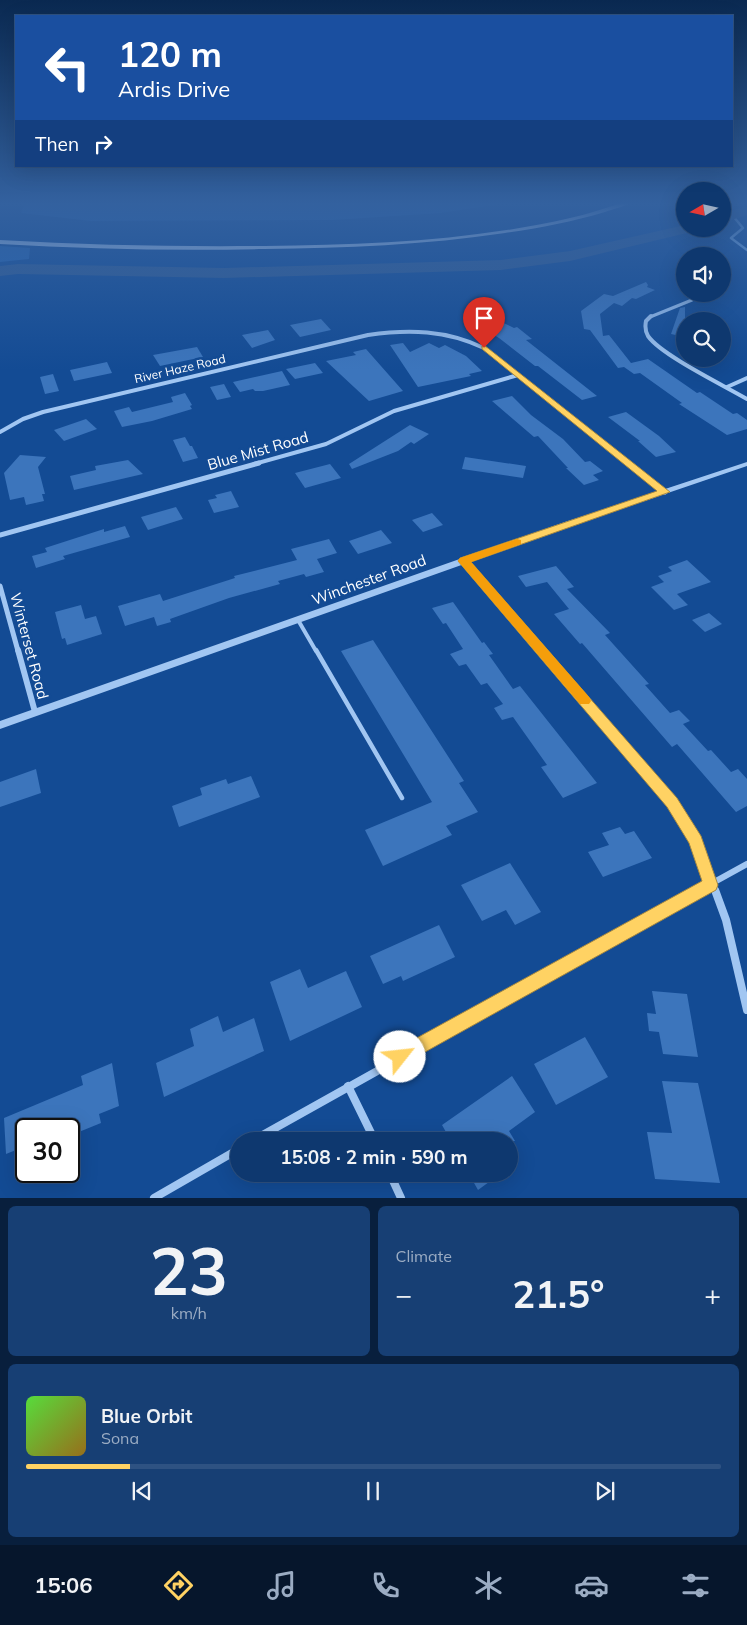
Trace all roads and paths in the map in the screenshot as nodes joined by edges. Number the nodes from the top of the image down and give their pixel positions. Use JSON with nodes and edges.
{"nodes":[{"id":1,"x":687,"y":302,"type":"edge"},
{"id":2,"x":518,"y":375,"type":"junction"},
{"id":3,"x":747,"y":378,"type":"edge"},
{"id":4,"x":727,"y":387,"type":"junction"},
{"id":5,"x":747,"y":399,"type":"edge"},
{"id":6,"x":0,"y":432,"type":"edge"},
{"id":7,"x":747,"y":464,"type":"edge"},
{"id":8,"x":665,"y":492,"type":"junction"},
{"id":9,"x":0,"y":535,"type":"edge"},
{"id":10,"x":463,"y":561,"type":"junction"},
{"id":11,"x":0,"y":586,"type":"edge"},
{"id":12,"x":298,"y":620,"type":"junction"},
{"id":13,"x":35,"y":712,"type":"junction"},
{"id":14,"x":0,"y":724,"type":"edge"},
{"id":15,"x":402,"y":798,"type":"dead end"},
{"id":16,"x":747,"y":864,"type":"edge"},
{"id":17,"x":711,"y":885,"type":"junction"},
{"id":18,"x":747,"y":1010,"type":"edge"},
{"id":19,"x":348,"y":1086,"type":"junction"},
{"id":20,"x":268,"y":1132,"type":"edge"},
{"id":21,"x":370,"y":1132,"type":"edge"},
{"id":22,"x":230,"y":1154,"type":"edge"},
{"id":23,"x":394,"y":1182,"type":"edge"},
{"id":24,"x":154,"y":1198,"type":"edge"},
{"id":25,"x":402,"y":1198,"type":"edge"}],
"edges":[{"from":1,"to":4,"type":"street"},
{"from":2,"to":6,"type":"street","name":"River Haze Road"},
{"from":2,"to":8,"type":"street","name":"River Haze Road"},
{"from":2,"to":9,"type":"street","name":"Blue Mist Road"},
{"from":3,"to":4,"type":"street"},
{"from":4,"to":5,"type":"street"},
{"from":7,"to":8,"type":"street","name":"Winchester Road"},
{"from":8,"to":10,"type":"street","name":"Winchester Road"},
{"from":10,"to":12,"type":"street","name":"Winchester Road"},
{"from":10,"to":17,"type":"street"},
{"from":11,"to":13,"type":"street","name":"Winterset Road"},
{"from":12,"to":13,"type":"street","name":"Winchester Road"},
{"from":12,"to":15,"type":"lane"},
{"from":13,"to":14,"type":"street","name":"Winchester Road"},
{"from":16,"to":17,"type":"street"},
{"from":17,"to":18,"type":"street"},
{"from":17,"to":19,"type":"street"},
{"from":19,"to":20,"type":"street"},
{"from":19,"to":21,"type":"street"},
{"from":22,"to":24,"type":"street"},
{"from":23,"to":25,"type":"street"}]}
